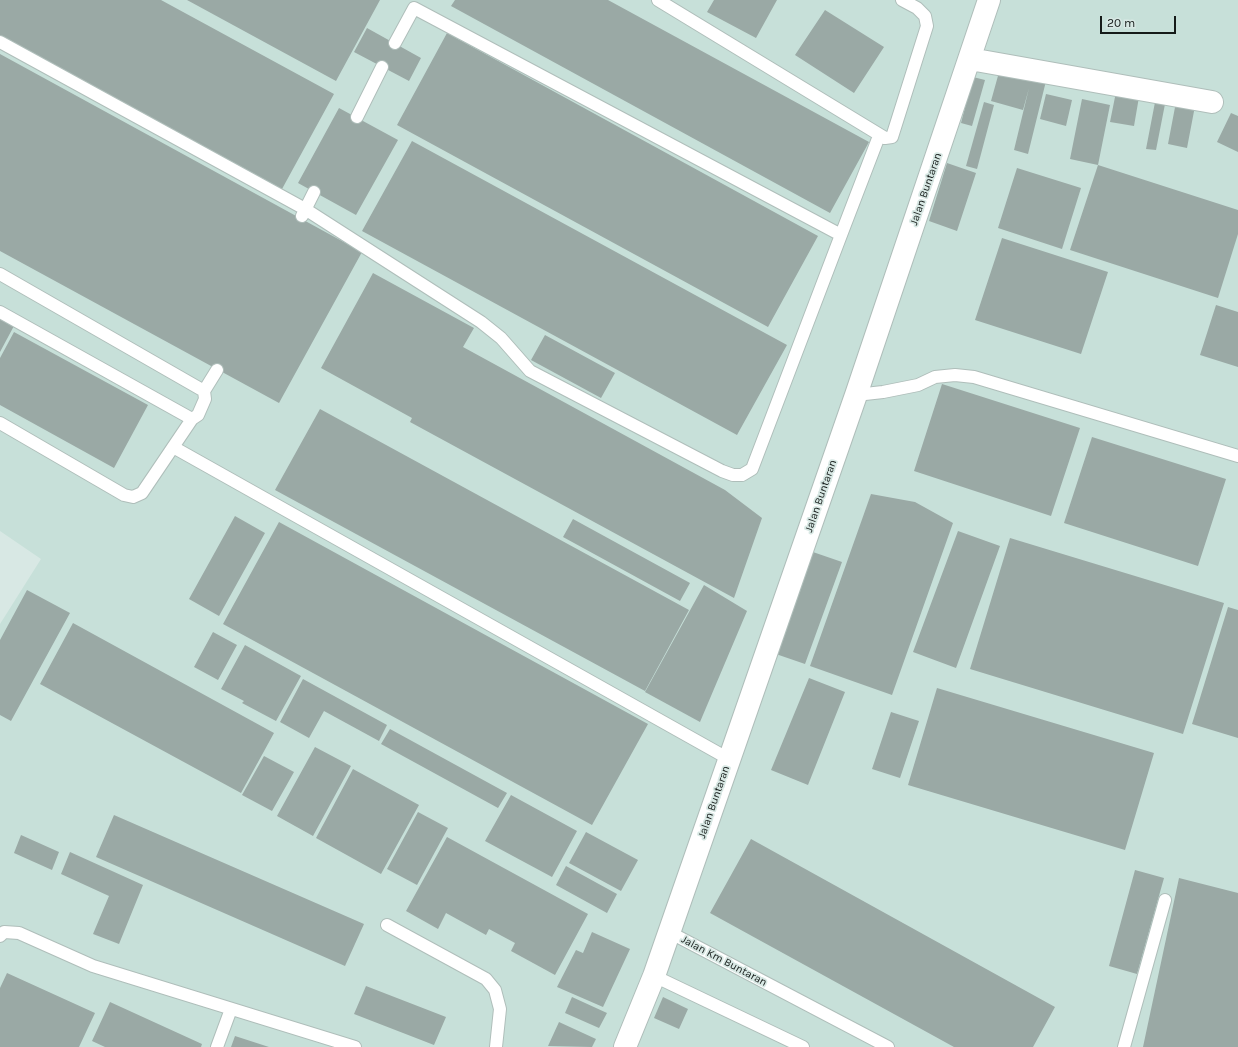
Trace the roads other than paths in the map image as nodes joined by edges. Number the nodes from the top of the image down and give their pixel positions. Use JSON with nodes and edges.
{"nodes":[{"id":1,"x":658,"y":0,"type":"edge"},
{"id":2,"x":902,"y":0,"type":"edge"},
{"id":3,"x":989,"y":0,"type":"edge"},
{"id":4,"x":416,"y":4,"type":"edge"},
{"id":5,"x":0,"y":42,"type":"edge"},
{"id":6,"x":395,"y":43,"type":"dead end"},
{"id":7,"x":970,"y":59,"type":"junction"},
{"id":8,"x":382,"y":67,"type":"dead end"},
{"id":9,"x":1212,"y":102,"type":"dead end"},
{"id":10,"x":357,"y":117,"type":"dead end"},
{"id":11,"x":879,"y":136,"type":"junction"},
{"id":12,"x":314,"y":192,"type":"dead end"},
{"id":13,"x":303,"y":213,"type":"junction"},
{"id":14,"x":841,"y":235,"type":"junction"},
{"id":15,"x":0,"y":274,"type":"edge"},
{"id":16,"x":0,"y":312,"type":"edge"},
{"id":17,"x":217,"y":370,"type":"dead end"},
{"id":18,"x":204,"y":391,"type":"junction"},
{"id":19,"x":856,"y":395,"type":"junction"},
{"id":20,"x":192,"y":419,"type":"junction"},
{"id":21,"x":0,"y":423,"type":"edge"},
{"id":22,"x":173,"y":447,"type":"junction"},
{"id":23,"x":1238,"y":456,"type":"edge"},
{"id":24,"x":729,"y":758,"type":"junction"},
{"id":25,"x":1165,"y":900,"type":"dead end"},
{"id":26,"x":387,"y":925,"type":"dead end"},
{"id":27,"x":669,"y":932,"type":"junction"},
{"id":28,"x":0,"y":936,"type":"edge"},
{"id":29,"x":654,"y":976,"type":"junction"},
{"id":30,"x":231,"y":1009,"type":"junction"},
{"id":31,"x":217,"y":1047,"type":"edge"},
{"id":32,"x":355,"y":1047,"type":"edge"},
{"id":33,"x":496,"y":1047,"type":"edge"},
{"id":34,"x":625,"y":1047,"type":"edge"},
{"id":35,"x":803,"y":1047,"type":"edge"},
{"id":36,"x":888,"y":1047,"type":"edge"},
{"id":37,"x":1124,"y":1047,"type":"edge"}],
"edges":[{"from":1,"to":11,"type":"lane"},
{"from":2,"to":11,"type":"lane"},
{"from":3,"to":7,"type":"street","name":"Jalan Buntaran"},
{"from":4,"to":6,"type":"lane"},
{"from":4,"to":14,"type":"lane"},
{"from":5,"to":13,"type":"lane"},
{"from":7,"to":9,"type":"street"},
{"from":7,"to":19,"type":"street","name":"Jalan Buntaran"},
{"from":8,"to":10,"type":"lane"},
{"from":11,"to":14,"type":"lane"},
{"from":12,"to":13,"type":"lane"},
{"from":13,"to":14,"type":"lane"},
{"from":15,"to":18,"type":"lane"},
{"from":16,"to":20,"type":"lane"},
{"from":17,"to":18,"type":"lane"},
{"from":18,"to":20,"type":"lane"},
{"from":19,"to":23,"type":"lane"},
{"from":19,"to":24,"type":"street","name":"Jalan Buntaran"},
{"from":20,"to":22,"type":"lane"},
{"from":21,"to":22,"type":"lane"},
{"from":22,"to":24,"type":"lane"},
{"from":24,"to":27,"type":"street","name":"Jalan Buntaran"},
{"from":25,"to":37,"type":"lane"},
{"from":26,"to":33,"type":"lane"},
{"from":27,"to":29,"type":"street","name":"Jalan Km Buntaran"},
{"from":27,"to":36,"type":"lane","name":"Jalan Km Buntaran"},
{"from":28,"to":30,"type":"lane"},
{"from":29,"to":34,"type":"street","name":"Jalan Km Buntaran"},
{"from":29,"to":35,"type":"lane"},
{"from":30,"to":31,"type":"lane"},
{"from":30,"to":32,"type":"lane"}]}
